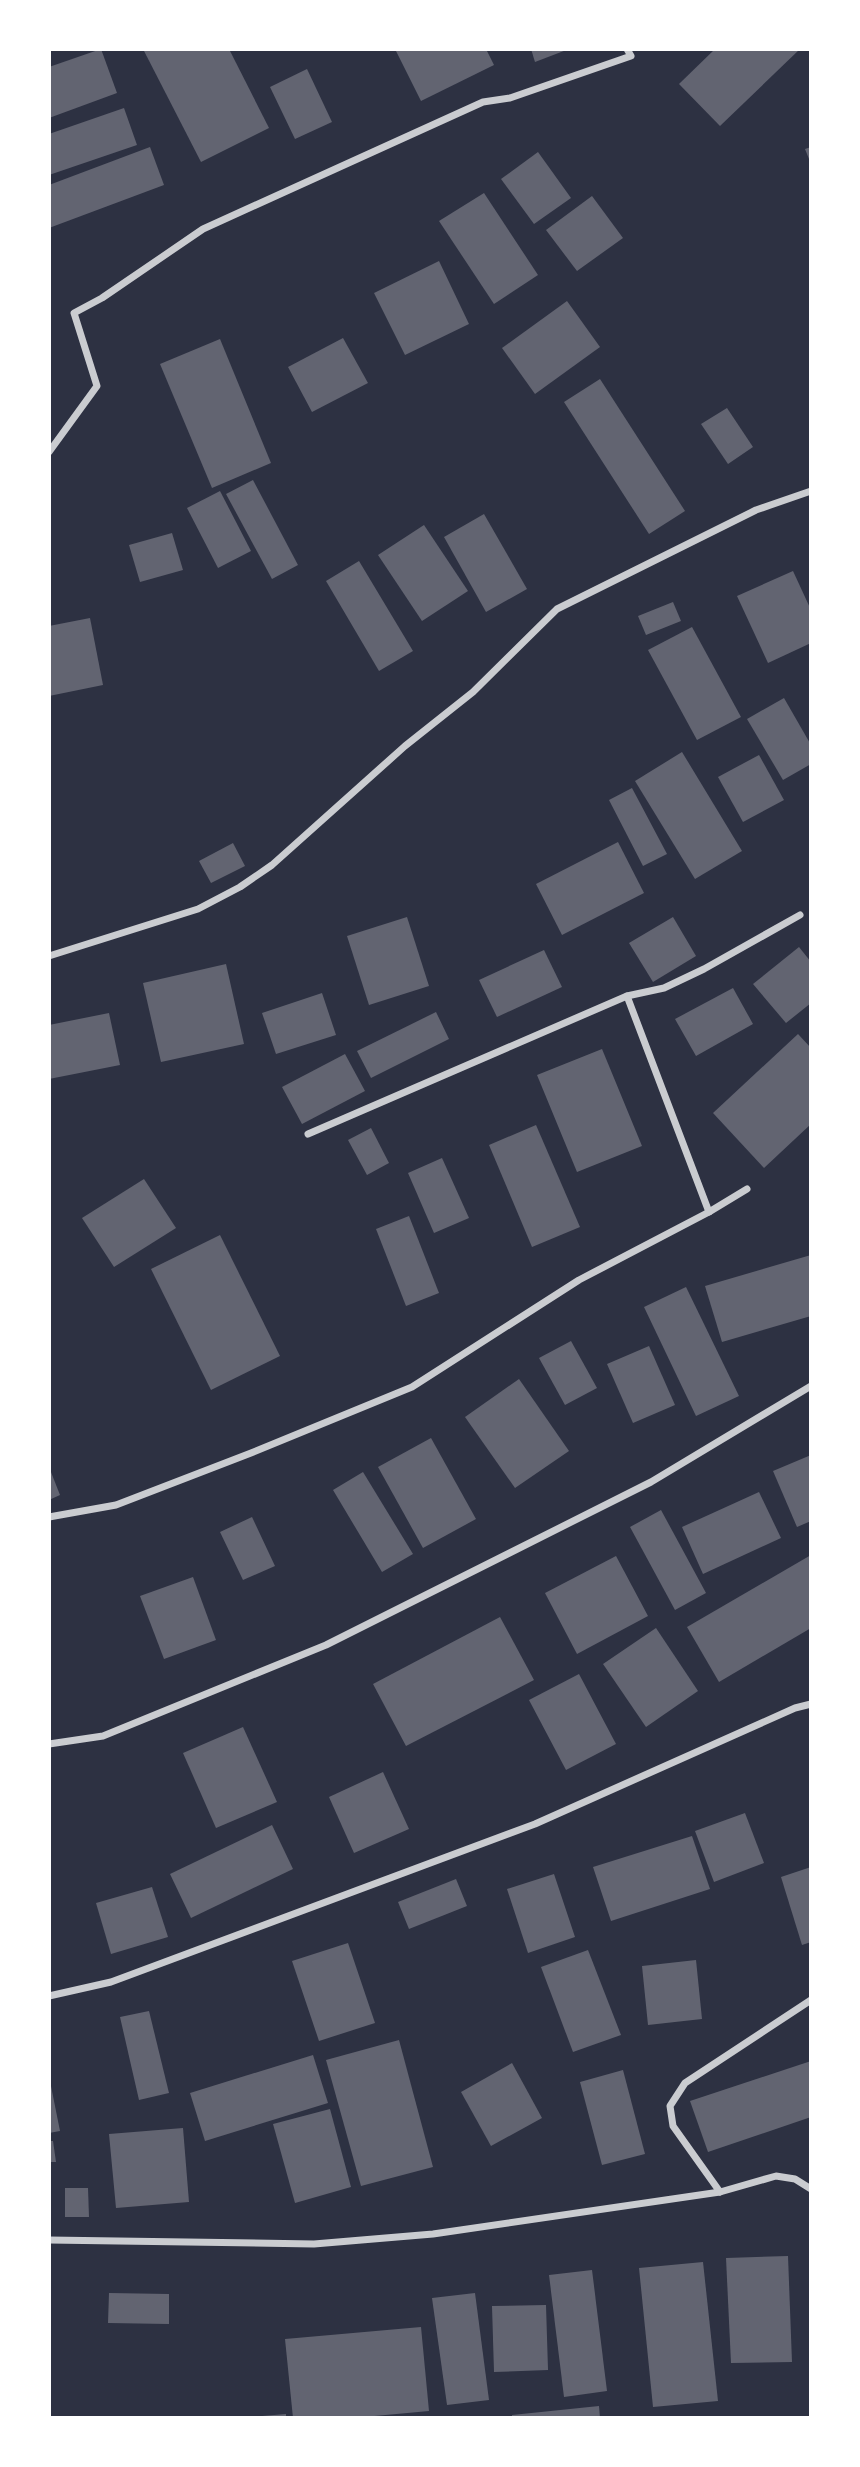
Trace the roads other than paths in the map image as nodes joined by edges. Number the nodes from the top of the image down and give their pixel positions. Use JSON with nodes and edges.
{"nodes":[{"id":1,"x":627,"y":49,"type":"edge"},
{"id":2,"x":49,"y":452,"type":"edge"},
{"id":3,"x":811,"y":491,"type":"edge"},
{"id":4,"x":800,"y":915,"type":"dead end"},
{"id":5,"x":49,"y":956,"type":"edge"},
{"id":6,"x":627,"y":996,"type":"junction"},
{"id":7,"x":308,"y":1134,"type":"dead end"},
{"id":8,"x":747,"y":1189,"type":"dead end"},
{"id":9,"x":709,"y":1212,"type":"junction"},
{"id":10,"x":811,"y":1386,"type":"edge"},
{"id":11,"x":49,"y":1517,"type":"edge"},
{"id":12,"x":811,"y":1703,"type":"edge"},
{"id":13,"x":49,"y":1744,"type":"edge"},
{"id":14,"x":49,"y":1996,"type":"edge"},
{"id":15,"x":811,"y":2000,"type":"edge"},
{"id":16,"x":811,"y":2189,"type":"edge"},
{"id":17,"x":720,"y":2192,"type":"junction"},
{"id":18,"x":49,"y":2240,"type":"edge"}],
"edges":[{"from":1,"to":2,"type":"street"},
{"from":3,"to":5,"type":"street"},
{"from":4,"to":6,"type":"street"},
{"from":6,"to":7,"type":"street"},
{"from":6,"to":9,"type":"street"},
{"from":8,"to":9,"type":"street"},
{"from":9,"to":11,"type":"street"},
{"from":10,"to":13,"type":"street"},
{"from":12,"to":14,"type":"street"},
{"from":15,"to":17,"type":"street"},
{"from":16,"to":17,"type":"street"},
{"from":17,"to":18,"type":"street"}]}
